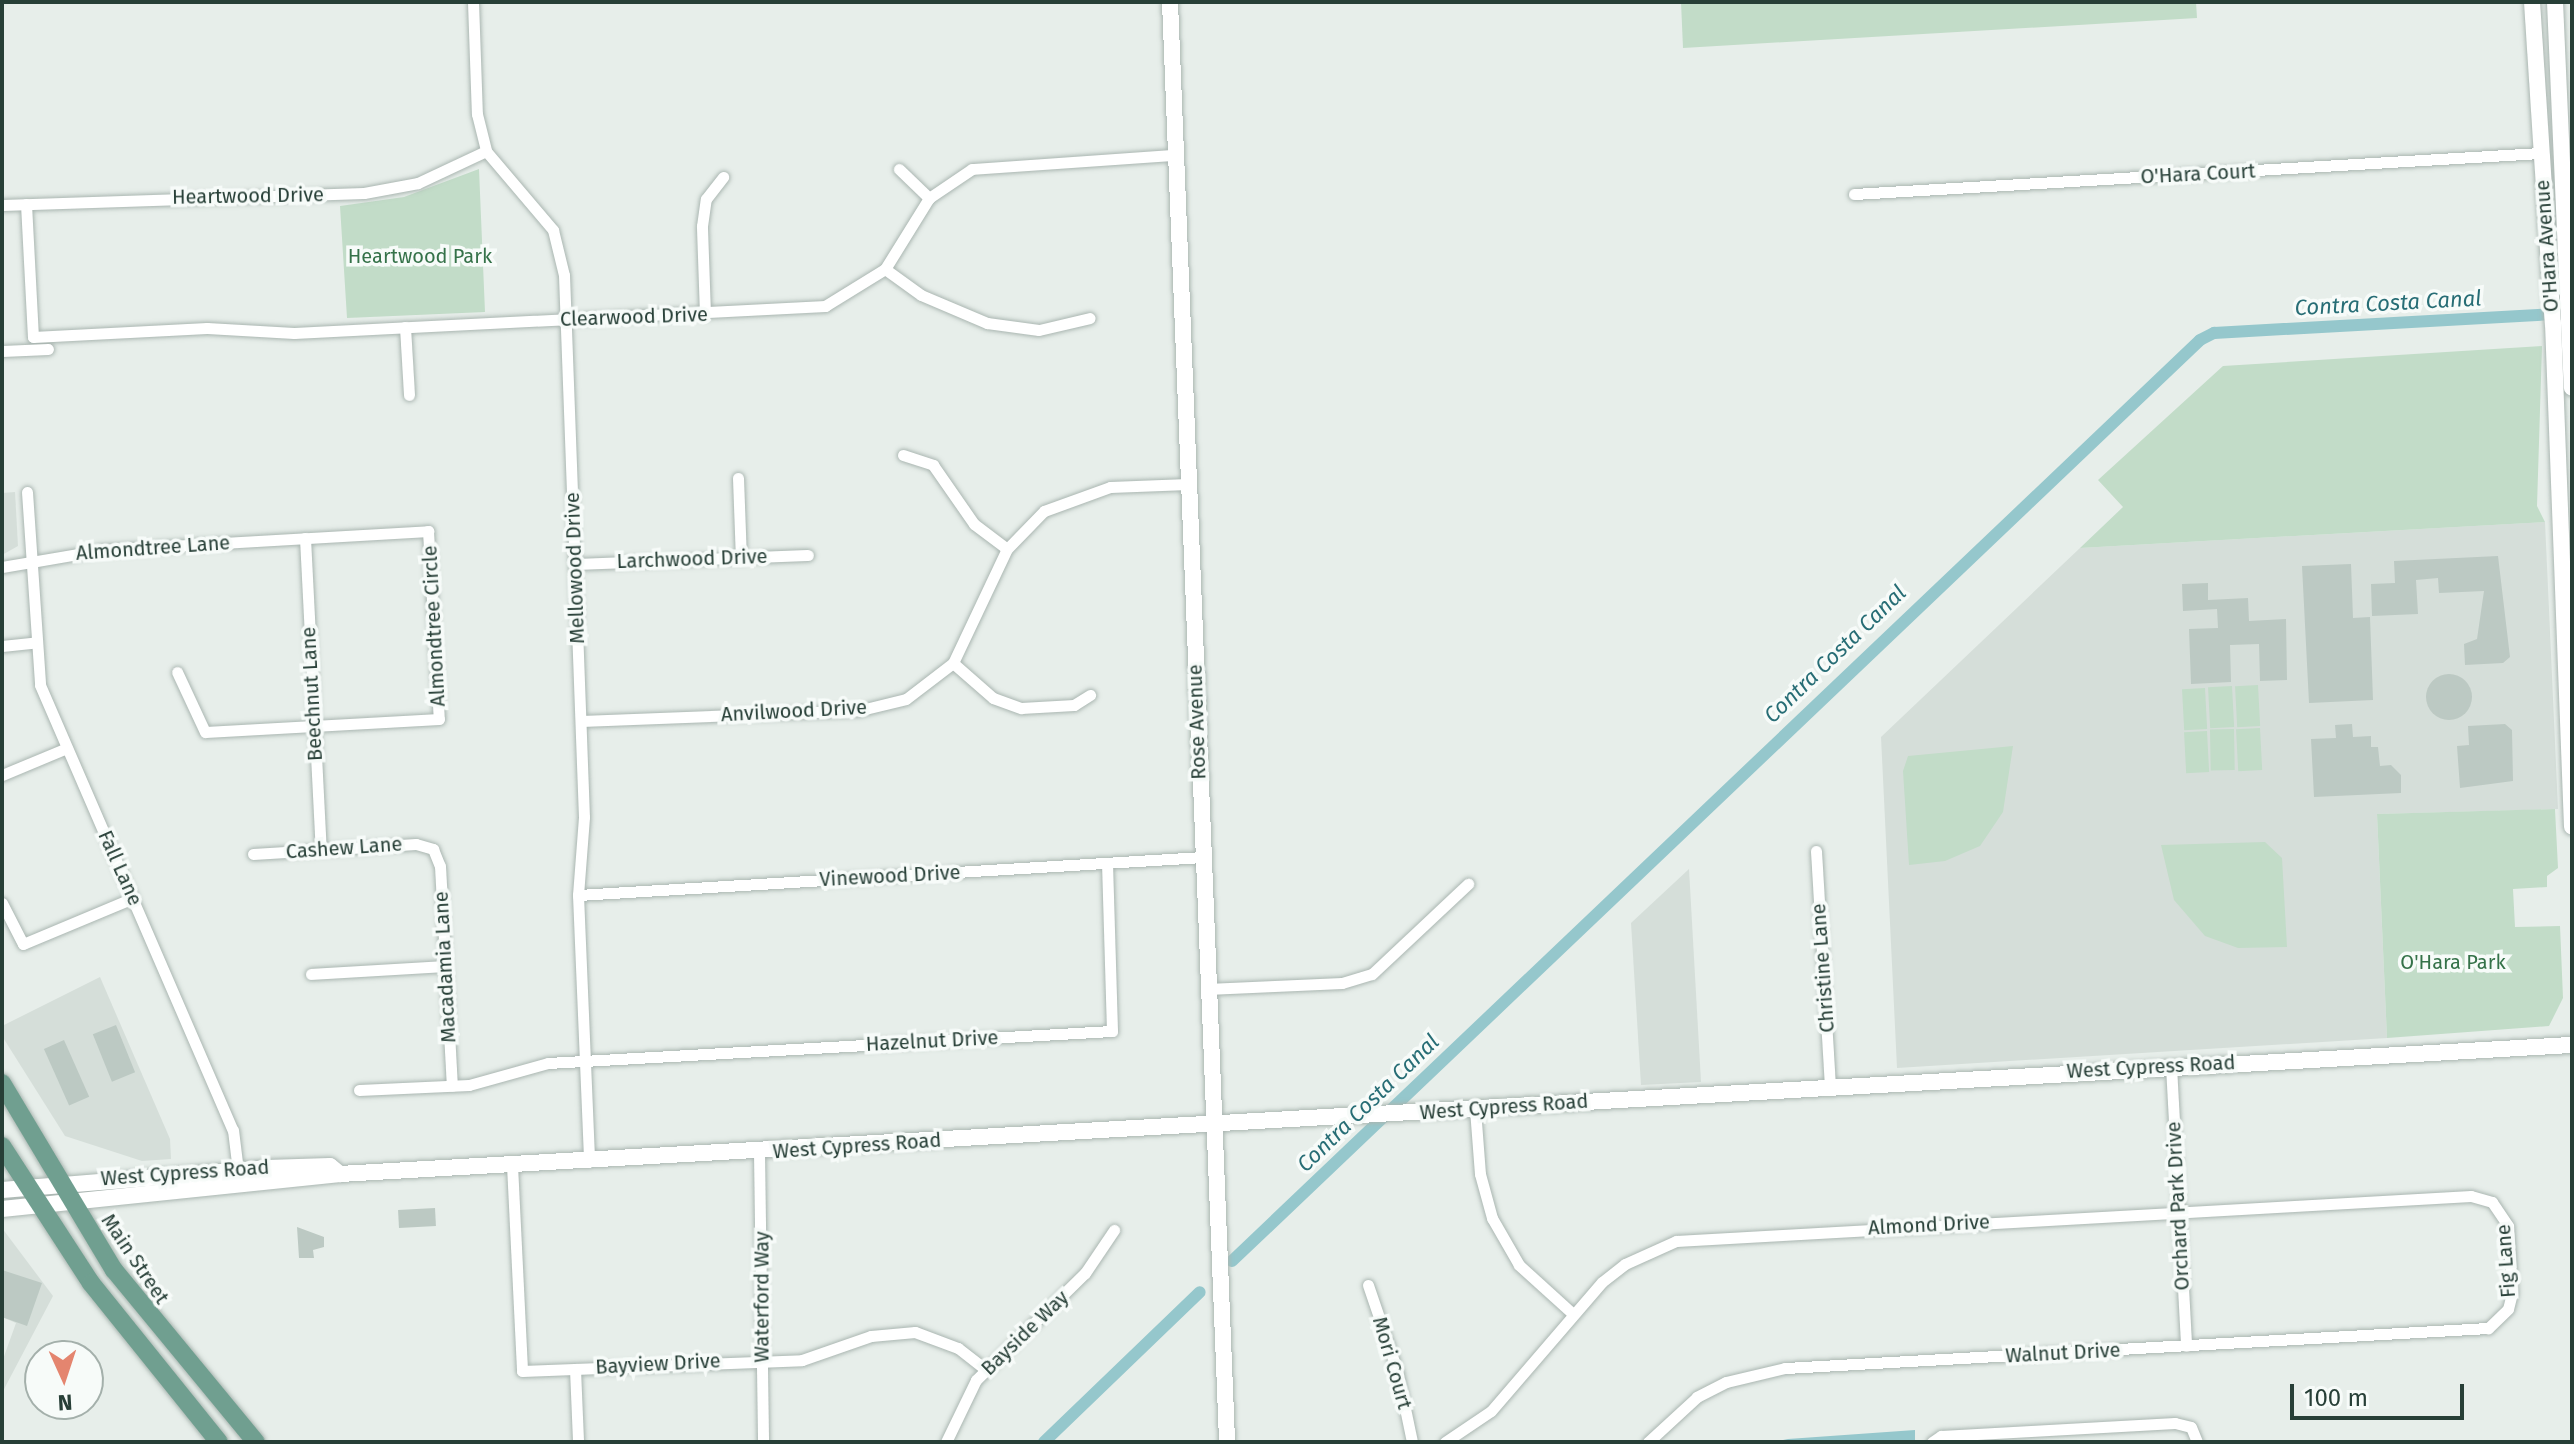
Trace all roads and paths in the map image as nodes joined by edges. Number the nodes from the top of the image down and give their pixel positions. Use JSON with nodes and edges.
{"nodes":[{"id":1,"x":473,"y":2,"type":"edge"},
{"id":2,"x":1170,"y":2,"type":"edge"},
{"id":3,"x":2532,"y":2,"type":"edge"},
{"id":4,"x":2555,"y":2,"type":"edge"},
{"id":5,"x":486,"y":151,"type":"junction"},
{"id":6,"x":2540,"y":153,"type":"junction"},
{"id":7,"x":2568,"y":154,"type":"edge"},
{"id":8,"x":1174,"y":155,"type":"junction"},
{"id":9,"x":899,"y":169,"type":"dead end"},
{"id":10,"x":723,"y":177,"type":"dead end"},
{"id":11,"x":1854,"y":194,"type":"dead end"},
{"id":12,"x":929,"y":198,"type":"junction"},
{"id":13,"x":26,"y":204,"type":"junction"},
{"id":14,"x":2,"y":205,"type":"edge"},
{"id":15,"x":885,"y":269,"type":"junction"},
{"id":16,"x":705,"y":314,"type":"junction"},
{"id":17,"x":2560,"y":315,"type":"junction"},
{"id":18,"x":1090,"y":318,"type":"dead end"},
{"id":19,"x":566,"y":320,"type":"junction"},
{"id":20,"x":405,"y":327,"type":"junction"},
{"id":21,"x":48,"y":349,"type":"dead end"},
{"id":22,"x":2,"y":351,"type":"edge"},
{"id":23,"x":2572,"y":388,"type":"edge"},
{"id":24,"x":409,"y":395,"type":"dead end"},
{"id":25,"x":903,"y":455,"type":"dead end"},
{"id":26,"x":738,"y":478,"type":"dead end"},
{"id":27,"x":1188,"y":484,"type":"junction"},
{"id":28,"x":27,"y":492,"type":"dead end"},
{"id":29,"x":2564,"y":496,"type":"edge"},
{"id":30,"x":305,"y":538,"type":"junction"},
{"id":31,"x":1007,"y":549,"type":"junction"},
{"id":32,"x":808,"y":555,"type":"dead end"},
{"id":33,"x":741,"y":558,"type":"junction"},
{"id":34,"x":33,"y":561,"type":"junction"},
{"id":35,"x":575,"y":564,"type":"junction"},
{"id":36,"x":2,"y":567,"type":"edge"},
{"id":37,"x":33,"y":643,"type":"junction"},
{"id":38,"x":2,"y":646,"type":"edge"},
{"id":39,"x":953,"y":663,"type":"junction"},
{"id":40,"x":177,"y":672,"type":"dead end"},
{"id":41,"x":1090,"y":695,"type":"dead end"},
{"id":42,"x":581,"y":721,"type":"junction"},
{"id":43,"x":314,"y":726,"type":"junction"},
{"id":44,"x":67,"y":748,"type":"junction"},
{"id":45,"x":2571,"y":769,"type":"edge"},
{"id":46,"x":2,"y":775,"type":"edge"},
{"id":47,"x":2571,"y":797,"type":"edge"},
{"id":48,"x":2572,"y":827,"type":"edge"},
{"id":49,"x":321,"y":849,"type":"junction"},
{"id":50,"x":433,"y":849,"type":"joint"},
{"id":51,"x":1816,"y":851,"type":"dead end"},
{"id":52,"x":253,"y":854,"type":"dead end"},
{"id":53,"x":1202,"y":857,"type":"junction"},
{"id":54,"x":1107,"y":863,"type":"junction"},
{"id":55,"x":1468,"y":884,"type":"dead end"},
{"id":56,"x":578,"y":895,"type":"junction"},
{"id":57,"x":133,"y":898,"type":"junction"},
{"id":58,"x":2,"y":903,"type":"edge"},
{"id":59,"x":444,"y":966,"type":"junction"},
{"id":60,"x":311,"y":974,"type":"dead end"},
{"id":61,"x":1207,"y":989,"type":"junction"},
{"id":62,"x":2572,"y":1045,"type":"edge"},
{"id":63,"x":585,"y":1061,"type":"junction"},
{"id":64,"x":2171,"y":1066,"type":"junction"},
{"id":65,"x":2,"y":1083,"type":"edge"},
{"id":66,"x":452,"y":1086,"type":"junction"},
{"id":67,"x":1830,"y":1086,"type":"junction"},
{"id":68,"x":359,"y":1090,"type":"dead end"},
{"id":69,"x":1475,"y":1109,"type":"junction"},
{"id":70,"x":1214,"y":1124,"type":"junction"},
{"id":71,"x":2,"y":1146,"type":"edge"},
{"id":72,"x":759,"y":1152,"type":"junction"},
{"id":73,"x":589,"y":1162,"type":"junction"},
{"id":74,"x":512,"y":1165,"type":"junction"},
{"id":75,"x":238,"y":1169,"type":"junction"},
{"id":76,"x":340,"y":1174,"type":"junction"},
{"id":77,"x":61,"y":1183,"type":"junction"},
{"id":78,"x":28,"y":1187,"type":"junction"},
{"id":79,"x":2,"y":1190,"type":"edge"},
{"id":80,"x":72,"y":1202,"type":"junction"},
{"id":81,"x":2492,"y":1202,"type":"joint"},
{"id":82,"x":40,"y":1205,"type":"junction"},
{"id":83,"x":2,"y":1209,"type":"edge"},
{"id":84,"x":2179,"y":1212,"type":"junction"},
{"id":85,"x":1114,"y":1230,"type":"dead end"},
{"id":86,"x":1368,"y":1285,"type":"dead end"},
{"id":87,"x":1573,"y":1314,"type":"junction"},
{"id":88,"x":2500,"y":1321,"type":"joint"},
{"id":89,"x":2186,"y":1346,"type":"junction"},
{"id":90,"x":760,"y":1361,"type":"junction"},
{"id":91,"x":575,"y":1369,"type":"junction"},
{"id":92,"x":986,"y":1370,"type":"junction"},
{"id":93,"x":219,"y":1442,"type":"edge"},
{"id":94,"x":256,"y":1442,"type":"edge"},
{"id":95,"x":578,"y":1442,"type":"edge"},
{"id":96,"x":763,"y":1442,"type":"edge"},
{"id":97,"x":946,"y":1442,"type":"edge"},
{"id":98,"x":1227,"y":1442,"type":"edge"},
{"id":99,"x":1412,"y":1442,"type":"edge"},
{"id":100,"x":1445,"y":1442,"type":"edge"},
{"id":101,"x":1648,"y":1442,"type":"edge"},
{"id":102,"x":1932,"y":1442,"type":"edge"},
{"id":103,"x":2197,"y":1442,"type":"edge"}],
"edges":[{"from":1,"to":5,"type":"street","name":"Mellowood Drive"},
{"from":2,"to":8,"type":"street","name":"Rose Avenue"},
{"from":3,"to":6,"type":"street","name":"O'Hara Avenue"},
{"from":4,"to":7,"type":"street","name":"O'Hara Avenue"},
{"from":5,"to":13,"type":"street","name":"Heartwood Drive"},
{"from":5,"to":19,"type":"street","name":"Mellowood Drive"},
{"from":6,"to":11,"type":"street","name":"O'Hara Court"},
{"from":6,"to":17,"type":"street","name":"O'Hara Avenue"},
{"from":7,"to":17,"type":"street","name":"O'Hara Avenue"},
{"from":8,"to":12,"type":"street","name":"Clearwood Drive"},
{"from":8,"to":27,"type":"street","name":"Rose Avenue"},
{"from":9,"to":12,"type":"street"},
{"from":10,"to":16,"type":"street"},
{"from":12,"to":15,"type":"street","name":"Clearwood Drive"},
{"from":13,"to":14,"type":"street","name":"Heartwood Drive"},
{"from":13,"to":20,"type":"street","name":"Clearwood Drive"},
{"from":15,"to":16,"type":"street","name":"Clearwood Drive"},
{"from":15,"to":18,"type":"street"},
{"from":16,"to":19,"type":"street","name":"Clearwood Drive"},
{"from":17,"to":23,"type":"street","name":"O'Hara Avenue"},
{"from":17,"to":29,"type":"street","name":"O'Hara Avenue"},
{"from":19,"to":20,"type":"street","name":"Clearwood Drive"},
{"from":19,"to":35,"type":"street","name":"Mellowood Drive"},
{"from":20,"to":24,"type":"street"},
{"from":21,"to":22,"type":"street"},
{"from":25,"to":31,"type":"street"},
{"from":26,"to":33,"type":"street"},
{"from":27,"to":31,"type":"street","name":"Anvilwood Drive"},
{"from":27,"to":53,"type":"street","name":"Rose Avenue"},
{"from":28,"to":34,"type":"street","name":"Fall Lane"},
{"from":29,"to":45,"type":"street","name":"O'Hara Avenue"},
{"from":30,"to":34,"type":"street","name":"Almondtree Lane"},
{"from":30,"to":43,"type":"street","name":"Beechnut Lane"},
{"from":30,"to":43,"type":"street","name":"Almondtree Circle"},
{"from":31,"to":39,"type":"street","name":"Anvilwood Drive"},
{"from":32,"to":33,"type":"street","name":"Larchwood Drive"},
{"from":33,"to":35,"type":"street","name":"Larchwood Drive"},
{"from":34,"to":36,"type":"street","name":"Almondtree Lane"},
{"from":34,"to":37,"type":"street","name":"Fall Lane"},
{"from":35,"to":42,"type":"street","name":"Mellowood Drive"},
{"from":37,"to":38,"type":"street"},
{"from":37,"to":44,"type":"street","name":"Fall Lane"},
{"from":39,"to":41,"type":"street"},
{"from":39,"to":42,"type":"street","name":"Anvilwood Drive"},
{"from":40,"to":43,"type":"street"},
{"from":42,"to":56,"type":"street","name":"Mellowood Drive"},
{"from":43,"to":49,"type":"street","name":"Beechnut Lane"},
{"from":44,"to":46,"type":"street"},
{"from":44,"to":57,"type":"street","name":"Fall Lane"},
{"from":45,"to":47,"type":"street","name":"O'Hara Avenue"},
{"from":47,"to":48,"type":"street","name":"O'Hara Avenue"},
{"from":49,"to":50,"type":"street","name":"Cashew Lane"},
{"from":49,"to":52,"type":"street","name":"Cashew Lane"},
{"from":50,"to":59,"type":"street","name":"Macadamia Lane"},
{"from":51,"to":67,"type":"street","name":"Christine Lane"},
{"from":53,"to":54,"type":"street","name":"Vinewood Drive"},
{"from":53,"to":61,"type":"street","name":"Rose Avenue"},
{"from":54,"to":56,"type":"street","name":"Vinewood Drive"},
{"from":54,"to":63,"type":"street","name":"Hazelnut Drive"},
{"from":55,"to":61,"type":"street"},
{"from":56,"to":63,"type":"street","name":"Mellowood Drive"},
{"from":57,"to":58,"type":"street"},
{"from":57,"to":75,"type":"street","name":"Fall Lane"},
{"from":59,"to":60,"type":"street"},
{"from":59,"to":66,"type":"street","name":"Macadamia Lane"},
{"from":61,"to":70,"type":"street","name":"Rose Avenue"},
{"from":62,"to":64,"type":"street","name":"West Cypress Road"},
{"from":63,"to":66,"type":"street"},
{"from":63,"to":73,"type":"street","name":"Mellowood Drive"},
{"from":64,"to":67,"type":"street","name":"West Cypress Road"},
{"from":64,"to":84,"type":"street","name":"Orchard Park Drive"},
{"from":65,"to":77,"type":"main road","name":"Main Street"},
{"from":66,"to":68,"type":"street"},
{"from":67,"to":69,"type":"street","name":"West Cypress Road"},
{"from":69,"to":70,"type":"street","name":"West Cypress Road"},
{"from":69,"to":87,"type":"street"},
{"from":70,"to":72,"type":"street","name":"West Cypress Road"},
{"from":70,"to":98,"type":"street","name":"Rose Avenue"},
{"from":71,"to":78,"type":"main road"},
{"from":72,"to":73,"type":"street","name":"West Cypress Road"},
{"from":72,"to":90,"type":"street","name":"Waterford Way"},
{"from":73,"to":74,"type":"street","name":"West Cypress Road"},
{"from":74,"to":76,"type":"street","name":"West Cypress Road"},
{"from":74,"to":91,"type":"street","name":"Bayview Drive"},
{"from":75,"to":76,"type":"street","name":"West Cypress Road"},
{"from":75,"to":77,"type":"street","name":"West Cypress Road"},
{"from":76,"to":80,"type":"street","name":"West Cypress Road"},
{"from":77,"to":78,"type":"street","name":"West Cypress Road"},
{"from":77,"to":80,"type":"main road","name":"Main Street"},
{"from":78,"to":79,"type":"street","name":"West Cypress Road"},
{"from":78,"to":82,"type":"main road"},
{"from":80,"to":82,"type":"street","name":"West Cypress Road"},
{"from":80,"to":94,"type":"main road","name":"Main Street"},
{"from":81,"to":84,"type":"street","name":"Almond Drive"},
{"from":81,"to":88,"type":"street","name":"Fig Lane"},
{"from":82,"to":83,"type":"street","name":"West Cypress Road"},
{"from":82,"to":93,"type":"main road"},
{"from":84,"to":87,"type":"street","name":"Almond Drive"},
{"from":84,"to":89,"type":"street","name":"Orchard Park Drive"},
{"from":85,"to":92,"type":"street","name":"Bayside Way"},
{"from":86,"to":99,"type":"street","name":"Mori Court"},
{"from":87,"to":100,"type":"street","name":"Almond Drive"},
{"from":88,"to":89,"type":"street","name":"Walnut Drive"},
{"from":89,"to":101,"type":"street","name":"Walnut Drive"},
{"from":90,"to":91,"type":"street","name":"Bayview Drive"},
{"from":90,"to":92,"type":"street","name":"Bayview Drive"},
{"from":90,"to":96,"type":"street","name":"Waterford Way"},
{"from":91,"to":95,"type":"street"},
{"from":92,"to":97,"type":"street","name":"Bayside Way"},
{"from":102,"to":103,"type":"street"}]}
